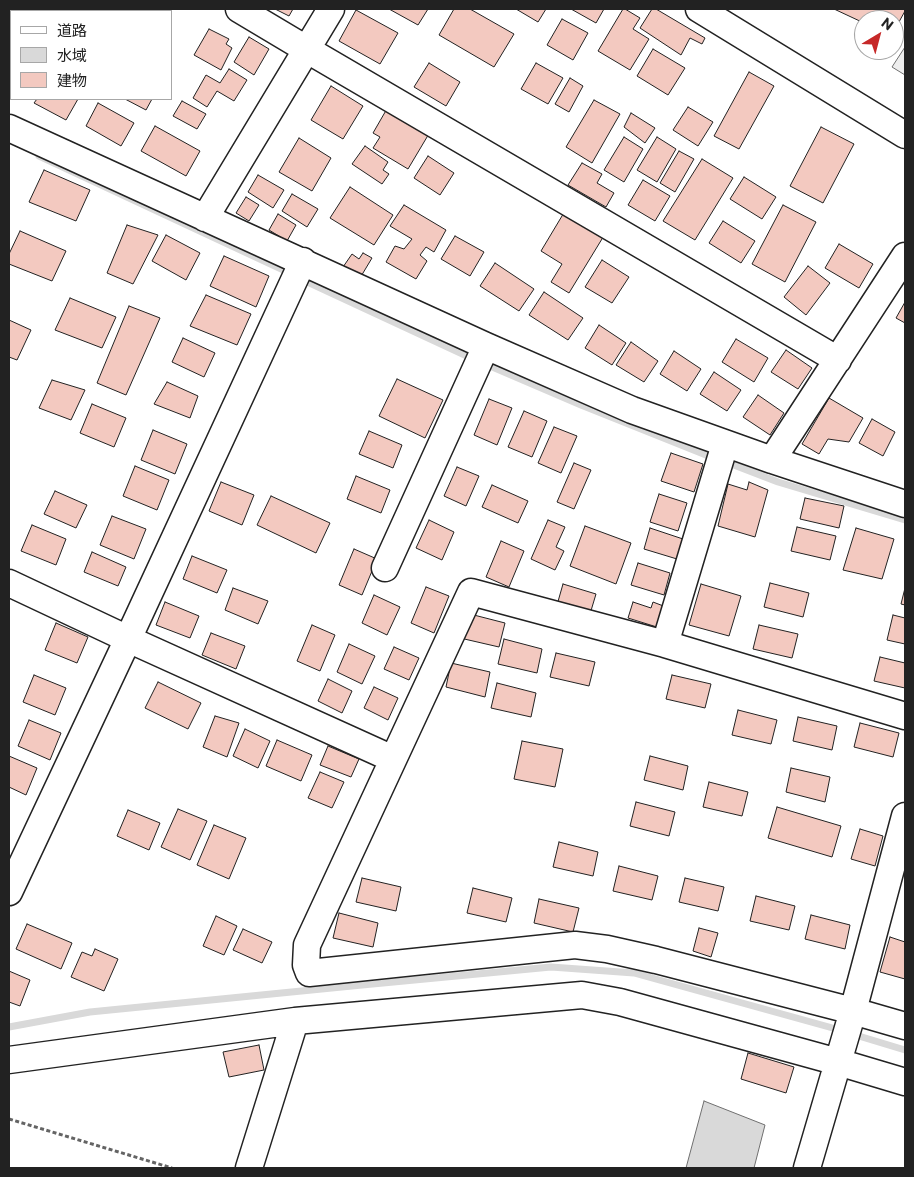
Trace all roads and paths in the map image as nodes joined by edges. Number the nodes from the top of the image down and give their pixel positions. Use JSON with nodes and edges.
{"nodes":[{"id":1,"x":239,"y":9,"type":"edge"},
{"id":2,"x":331,"y":9,"type":"edge"},
{"id":3,"x":699,"y":9,"type":"edge"},
{"id":4,"x":306,"y":49,"type":"junction"},
{"id":5,"x":9,"y":128,"type":"edge"},
{"id":6,"x":905,"y":135,"type":"edge"},
{"id":7,"x":206,"y":218,"type":"junction"},
{"id":8,"x":905,"y":256,"type":"edge"},
{"id":9,"x":302,"y":261,"type":"junction"},
{"id":10,"x":486,"y":346,"type":"junction"},
{"id":11,"x":838,"y":360,"type":"junction"},
{"id":12,"x":721,"y":456,"type":"junction"},
{"id":13,"x":772,"y":460,"type":"junction"},
{"id":14,"x":905,"y":504,"type":"edge"},
{"id":15,"x":385,"y":568,"type":"dead end"},
{"id":16,"x":9,"y":583,"type":"edge"},
{"id":17,"x":128,"y":639,"type":"junction"},
{"id":18,"x":665,"y":644,"type":"junction"},
{"id":19,"x":905,"y":716,"type":"edge"},
{"id":20,"x":393,"y":759,"type":"junction"},
{"id":21,"x":905,"y":816,"type":"edge"},
{"id":22,"x":9,"y":892,"type":"edge"},
{"id":23,"x":853,"y":1011,"type":"junction"},
{"id":24,"x":295,"y":1021,"type":"junction"},
{"id":25,"x":905,"y":1026,"type":"edge"},
{"id":26,"x":9,"y":1060,"type":"edge"},
{"id":27,"x":838,"y":1062,"type":"junction"},
{"id":28,"x":905,"y":1082,"type":"edge"},
{"id":29,"x":9,"y":1119,"type":"edge"},
{"id":30,"x":172,"y":1168,"type":"edge"},
{"id":31,"x":249,"y":1168,"type":"edge"},
{"id":32,"x":807,"y":1168,"type":"edge"}],
"edges":[{"from":1,"to":4,"type":"street"},
{"from":2,"to":4,"type":"street"},
{"from":3,"to":6,"type":"street"},
{"from":4,"to":7,"type":"street"},
{"from":4,"to":11,"type":"street"},
{"from":5,"to":7,"type":"street"},
{"from":7,"to":9,"type":"street"},
{"from":8,"to":11,"type":"street"},
{"from":9,"to":10,"type":"street"},
{"from":9,"to":17,"type":"street"},
{"from":10,"to":12,"type":"street"},
{"from":10,"to":15,"type":"street"},
{"from":11,"to":13,"type":"street"},
{"from":12,"to":13,"type":"street"},
{"from":12,"to":18,"type":"street"},
{"from":13,"to":14,"type":"street"},
{"from":16,"to":17,"type":"street"},
{"from":17,"to":20,"type":"street"},
{"from":17,"to":22,"type":"street"},
{"from":18,"to":19,"type":"street"},
{"from":18,"to":20,"type":"street"},
{"from":20,"to":23,"type":"street"},
{"from":21,"to":23,"type":"street"},
{"from":23,"to":25,"type":"street"},
{"from":23,"to":27,"type":"street"},
{"from":24,"to":26,"type":"street"},
{"from":24,"to":27,"type":"street"},
{"from":24,"to":31,"type":"street"},
{"from":27,"to":28,"type":"street"},
{"from":27,"to":32,"type":"street"},
{"from":29,"to":30,"type":"path"}]}
